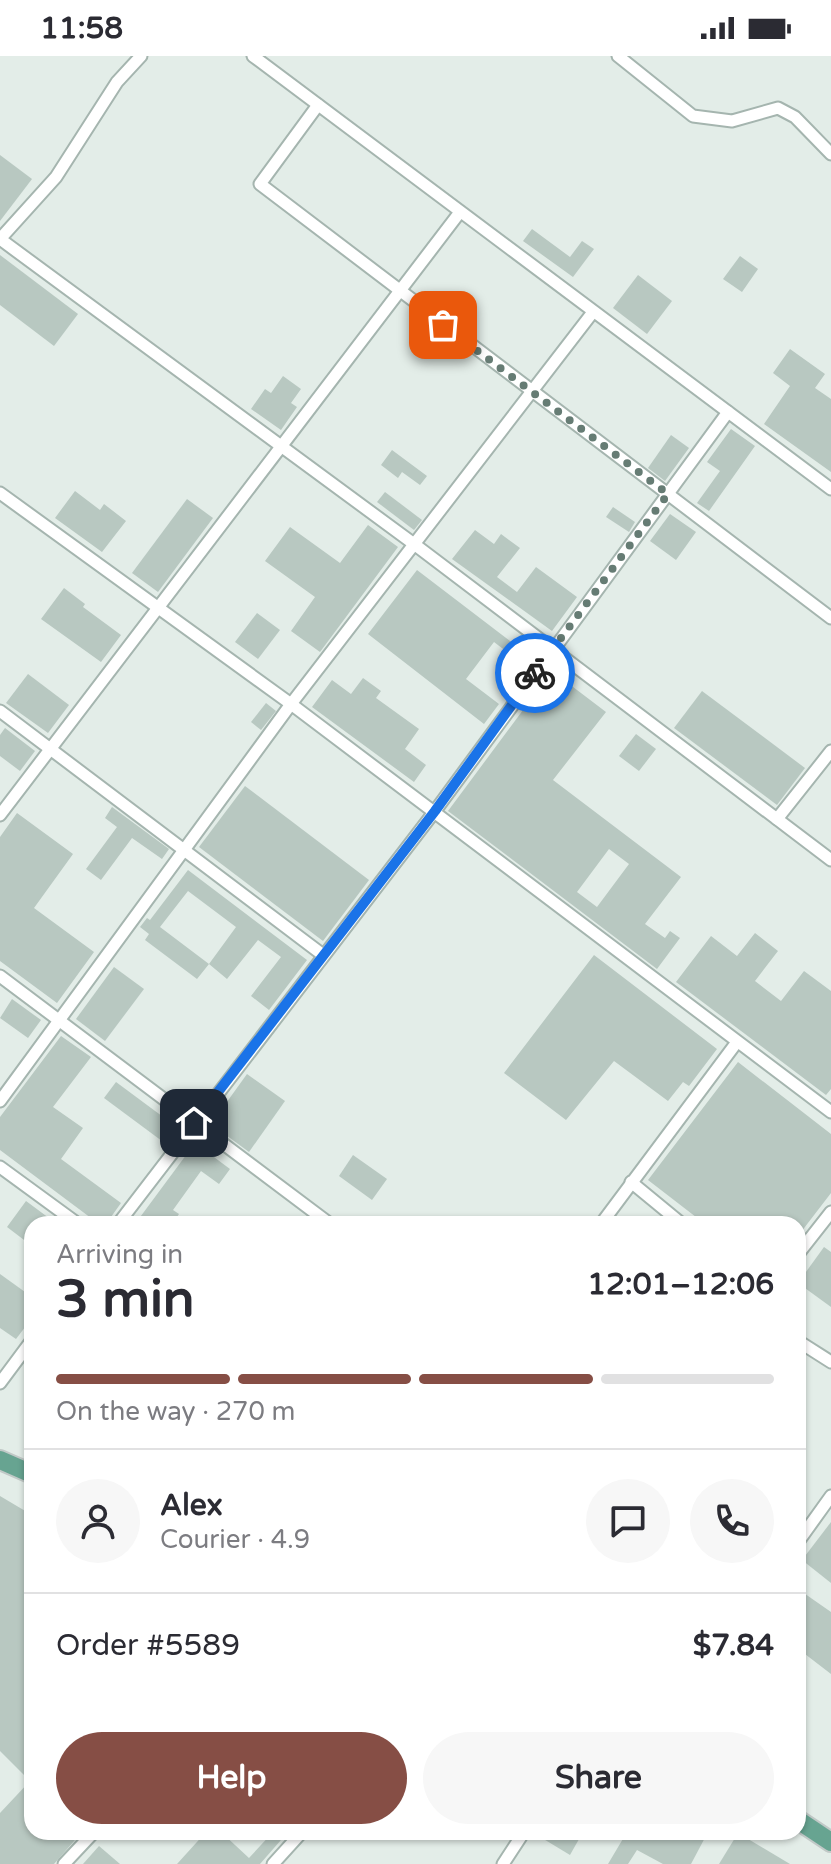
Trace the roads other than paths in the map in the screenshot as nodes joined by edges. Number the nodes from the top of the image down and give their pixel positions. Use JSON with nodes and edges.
{"nodes":[{"id":1,"x":141,"y":56,"type":"edge"},
{"id":2,"x":253,"y":56,"type":"edge"},
{"id":3,"x":618,"y":56,"type":"edge"},
{"id":4,"x":318,"y":105,"type":"junction"},
{"id":5,"x":831,"y":154,"type":"edge"},
{"id":6,"x":460,"y":212,"type":"junction"},
{"id":7,"x":0,"y":239,"type":"edge"},
{"id":8,"x":399,"y":291,"type":"junction"},
{"id":9,"x":593,"y":312,"type":"junction"},
{"id":10,"x":532,"y":391,"type":"junction"},
{"id":11,"x":728,"y":412,"type":"junction"},
{"id":12,"x":281,"y":446,"type":"junction"},
{"id":13,"x":831,"y":489,"type":"edge"},
{"id":14,"x":0,"y":493,"type":"edge"},
{"id":15,"x":668,"y":494,"type":"junction"},
{"id":16,"x":414,"y":544,"type":"junction"},
{"id":17,"x":159,"y":606,"type":"junction"},
{"id":18,"x":831,"y":618,"type":"edge"},
{"id":19,"x":553,"y":650,"type":"junction"},
{"id":20,"x":291,"y":704,"type":"junction"},
{"id":21,"x":0,"y":711,"type":"edge"},
{"id":22,"x":51,"y":748,"type":"junction"},
{"id":23,"x":831,"y":751,"type":"edge"},
{"id":24,"x":435,"y":811,"type":"junction"},
{"id":25,"x":0,"y":815,"type":"edge"},
{"id":26,"x":777,"y":819,"type":"junction"},
{"id":27,"x":185,"y":849,"type":"junction"},
{"id":28,"x":831,"y":860,"type":"edge"},
{"id":29,"x":323,"y":955,"type":"junction"},
{"id":30,"x":0,"y":976,"type":"edge"},
{"id":31,"x":59,"y":1020,"type":"junction"},
{"id":32,"x":737,"y":1042,"type":"junction"},
{"id":33,"x":0,"y":1101,"type":"edge"},
{"id":34,"x":831,"y":1112,"type":"edge"},
{"id":35,"x":194,"y":1123,"type":"junction"},
{"id":36,"x":0,"y":1167,"type":"edge"},
{"id":37,"x":631,"y":1182,"type":"junction"},
{"id":38,"x":831,"y":1212,"type":"edge"},
{"id":39,"x":67,"y":1216,"type":"edge"},
{"id":40,"x":124,"y":1216,"type":"edge"},
{"id":41,"x":319,"y":1216,"type":"edge"},
{"id":42,"x":607,"y":1216,"type":"edge"},
{"id":43,"x":672,"y":1216,"type":"edge"},
{"id":44,"x":806,"y":1244,"type":"edge"},
{"id":45,"x":806,"y":1346,"type":"edge"},
{"id":46,"x":24,"y":1351,"type":"edge"},
{"id":47,"x":831,"y":1362,"type":"edge"},
{"id":48,"x":0,"y":1383,"type":"edge"},
{"id":49,"x":0,"y":1460,"type":"edge"},
{"id":50,"x":24,"y":1470,"type":"edge"},
{"id":51,"x":831,"y":1496,"type":"edge"},
{"id":52,"x":806,"y":1531,"type":"edge"},
{"id":53,"x":806,"y":1825,"type":"edge"},
{"id":54,"x":86,"y":1840,"type":"edge"},
{"id":55,"x":295,"y":1840,"type":"edge"},
{"id":56,"x":519,"y":1840,"type":"edge"},
{"id":57,"x":831,"y":1842,"type":"edge"},
{"id":58,"x":64,"y":1864,"type":"edge"},
{"id":59,"x":273,"y":1864,"type":"edge"},
{"id":60,"x":503,"y":1864,"type":"edge"}],
"edges":[{"from":1,"to":7,"type":"street"},
{"from":2,"to":4,"type":"street"},
{"from":3,"to":5,"type":"street"},
{"from":4,"to":6,"type":"street"},
{"from":4,"to":8,"type":"street"},
{"from":6,"to":8,"type":"street"},
{"from":6,"to":9,"type":"street"},
{"from":7,"to":12,"type":"street"},
{"from":8,"to":10,"type":"street"},
{"from":8,"to":12,"type":"street"},
{"from":9,"to":10,"type":"street"},
{"from":9,"to":11,"type":"street"},
{"from":10,"to":15,"type":"street"},
{"from":10,"to":16,"type":"street"},
{"from":11,"to":13,"type":"street"},
{"from":11,"to":15,"type":"street"},
{"from":12,"to":16,"type":"street"},
{"from":12,"to":17,"type":"street"},
{"from":14,"to":17,"type":"street"},
{"from":15,"to":18,"type":"street"},
{"from":15,"to":19,"type":"street"},
{"from":16,"to":19,"type":"street"},
{"from":16,"to":20,"type":"street"},
{"from":17,"to":20,"type":"street"},
{"from":17,"to":22,"type":"street"},
{"from":19,"to":24,"type":"street"},
{"from":19,"to":26,"type":"street"},
{"from":20,"to":24,"type":"street"},
{"from":20,"to":27,"type":"street"},
{"from":21,"to":22,"type":"street"},
{"from":22,"to":25,"type":"street"},
{"from":22,"to":27,"type":"street"},
{"from":23,"to":26,"type":"street"},
{"from":24,"to":29,"type":"street"},
{"from":24,"to":32,"type":"street"},
{"from":26,"to":28,"type":"street"},
{"from":27,"to":29,"type":"street"},
{"from":27,"to":31,"type":"street"},
{"from":29,"to":35,"type":"street"},
{"from":30,"to":31,"type":"street"},
{"from":31,"to":33,"type":"street"},
{"from":31,"to":35,"type":"street"},
{"from":32,"to":34,"type":"street"},
{"from":32,"to":37,"type":"street"},
{"from":35,"to":40,"type":"street"},
{"from":35,"to":41,"type":"street"},
{"from":36,"to":39,"type":"street"},
{"from":37,"to":42,"type":"street"},
{"from":37,"to":43,"type":"street"},
{"from":38,"to":44,"type":"street"},
{"from":45,"to":47,"type":"street"},
{"from":46,"to":48,"type":"street"},
{"from":49,"to":50,"type":"main road"},
{"from":51,"to":52,"type":"street"},
{"from":53,"to":57,"type":"main road"},
{"from":54,"to":58,"type":"street"},
{"from":55,"to":59,"type":"street"},
{"from":56,"to":60,"type":"street"}]}
